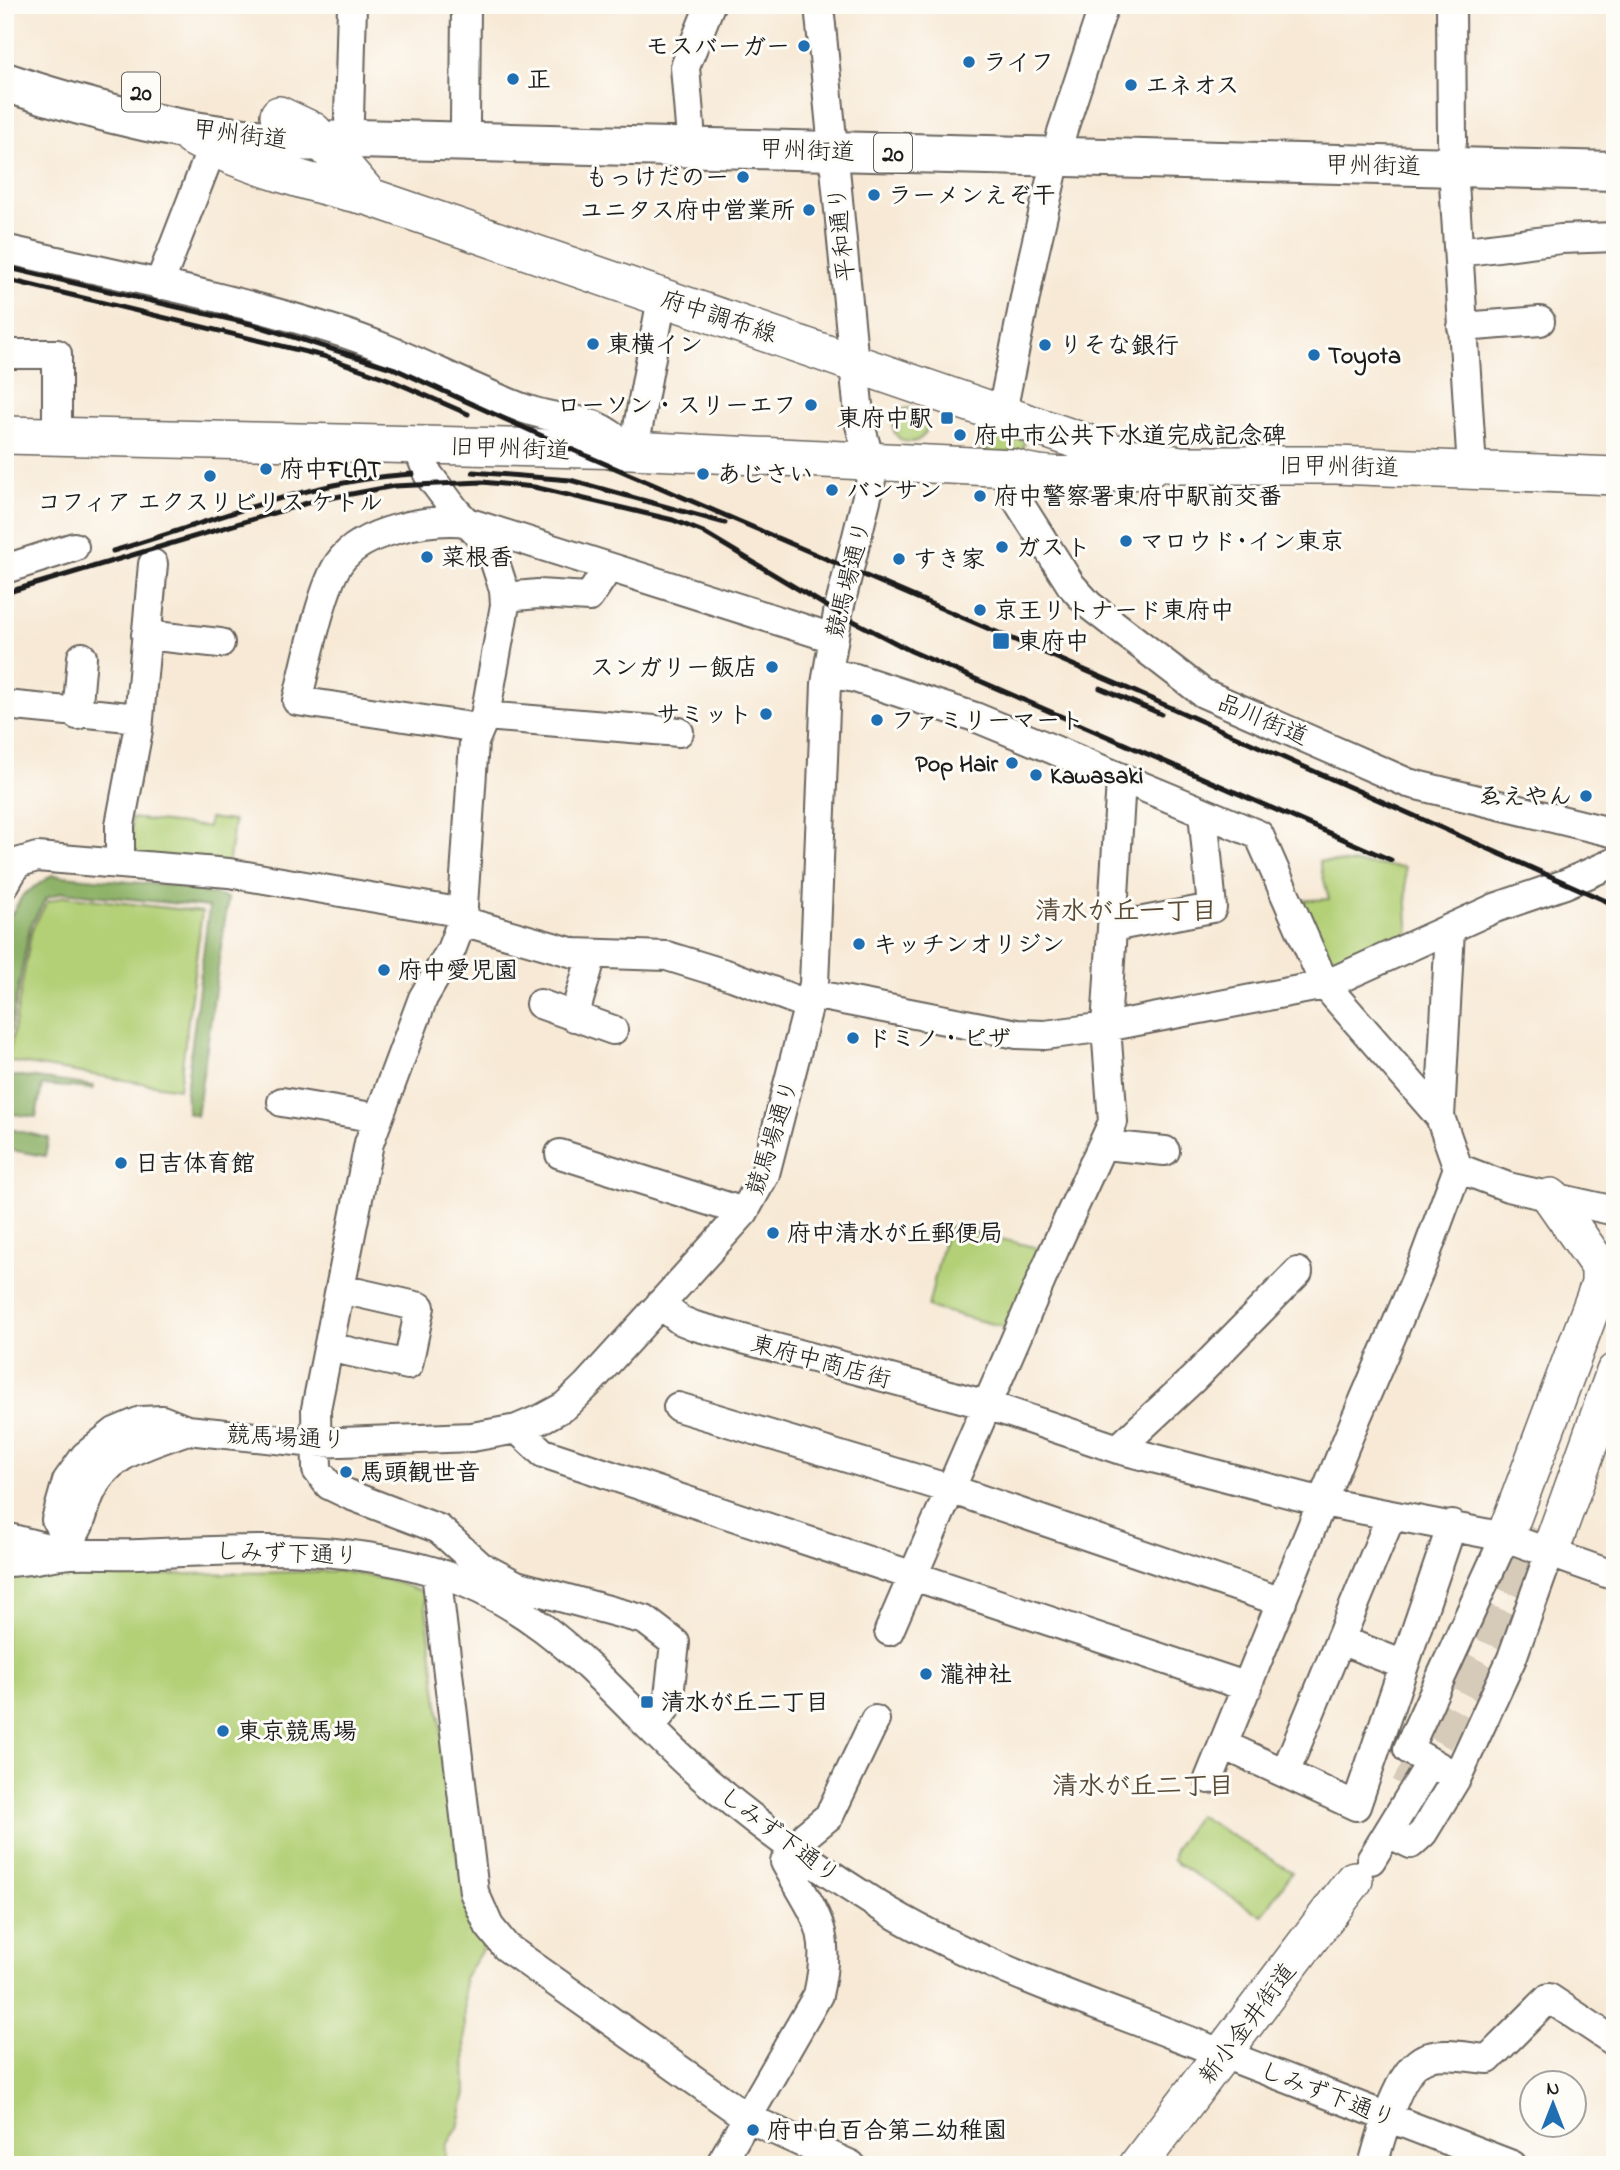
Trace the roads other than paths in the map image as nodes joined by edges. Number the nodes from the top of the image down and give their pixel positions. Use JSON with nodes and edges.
{"nodes":[{"id":1,"x":352,"y":5,"type":"edge"},
{"id":2,"x":466,"y":5,"type":"edge"},
{"id":3,"x":710,"y":5,"type":"edge"},
{"id":4,"x":819,"y":5,"type":"edge"},
{"id":5,"x":1104,"y":5,"type":"edge"},
{"id":6,"x":1451,"y":5,"type":"edge"},
{"id":7,"x":5,"y":58,"type":"edge"},
{"id":8,"x":5,"y":82,"type":"edge"},
{"id":9,"x":465,"y":122,"type":"junction"},
{"id":10,"x":173,"y":126,"type":"junction"},
{"id":11,"x":691,"y":127,"type":"junction"},
{"id":12,"x":832,"y":139,"type":"junction"},
{"id":13,"x":1059,"y":145,"type":"junction"},
{"id":14,"x":1615,"y":145,"type":"edge"},
{"id":15,"x":212,"y":148,"type":"junction"},
{"id":16,"x":349,"y":154,"type":"junction"},
{"id":17,"x":1453,"y":154,"type":"junction"},
{"id":18,"x":1615,"y":171,"type":"edge"},
{"id":19,"x":1615,"y":237,"type":"edge"},
{"id":20,"x":5,"y":249,"type":"edge"},
{"id":21,"x":1458,"y":252,"type":"junction"},
{"id":22,"x":159,"y":285,"type":"junction"},
{"id":23,"x":662,"y":298,"type":"junction"},
{"id":24,"x":1539,"y":321,"type":"dead end"},
{"id":25,"x":1462,"y":327,"type":"junction"},
{"id":26,"x":5,"y":354,"type":"edge"},
{"id":27,"x":853,"y":362,"type":"junction"},
{"id":28,"x":1002,"y":412,"type":"junction"},
{"id":29,"x":5,"y":435,"type":"edge"},
{"id":30,"x":1067,"y":436,"type":"junction"},
{"id":31,"x":57,"y":438,"type":"junction"},
{"id":32,"x":417,"y":445,"type":"junction"},
{"id":33,"x":630,"y":450,"type":"junction"},
{"id":34,"x":870,"y":461,"type":"junction"},
{"id":35,"x":1181,"y":465,"type":"junction"},
{"id":36,"x":1010,"y":468,"type":"junction"},
{"id":37,"x":1472,"y":469,"type":"junction"},
{"id":38,"x":1615,"y":476,"type":"edge"},
{"id":39,"x":467,"y":522,"type":"junction"},
{"id":40,"x":74,"y":547,"type":"dead end"},
{"id":41,"x":153,"y":564,"type":"dead end"},
{"id":42,"x":609,"y":567,"type":"junction"},
{"id":43,"x":5,"y":569,"type":"edge"},
{"id":44,"x":505,"y":597,"type":"junction"},
{"id":45,"x":146,"y":635,"type":"junction"},
{"id":46,"x":833,"y":638,"type":"junction"},
{"id":47,"x":220,"y":643,"type":"dead end"},
{"id":48,"x":82,"y":657,"type":"dead end"},
{"id":49,"x":828,"y":673,"type":"junction"},
{"id":50,"x":5,"y":705,"type":"edge"},
{"id":51,"x":77,"y":715,"type":"junction"},
{"id":52,"x":139,"y":718,"type":"junction"},
{"id":53,"x":481,"y":722,"type":"junction"},
{"id":54,"x":679,"y":733,"type":"dead end"},
{"id":55,"x":1121,"y":780,"type":"junction"},
{"id":56,"x":1203,"y":812,"type":"junction"},
{"id":57,"x":1615,"y":833,"type":"edge"},
{"id":58,"x":1615,"y":862,"type":"edge"},
{"id":59,"x":120,"y":863,"type":"junction"},
{"id":60,"x":5,"y":884,"type":"edge"},
{"id":61,"x":463,"y":917,"type":"junction"},
{"id":62,"x":1112,"y":928,"type":"junction"},
{"id":63,"x":1450,"y":930,"type":"junction"},
{"id":64,"x":592,"y":955,"type":"junction"},
{"id":65,"x":1325,"y":985,"type":"junction"},
{"id":66,"x":811,"y":999,"type":"junction"},
{"id":67,"x":540,"y":1004,"type":"dead end"},
{"id":68,"x":574,"y":1017,"type":"junction"},
{"id":69,"x":1105,"y":1027,"type":"junction"},
{"id":70,"x":613,"y":1030,"type":"dead end"},
{"id":71,"x":282,"y":1102,"type":"dead end"},
{"id":72,"x":1440,"y":1117,"type":"junction"},
{"id":73,"x":378,"y":1118,"type":"junction"},
{"id":74,"x":1104,"y":1145,"type":"junction"},
{"id":75,"x":1165,"y":1151,"type":"dead end"},
{"id":76,"x":560,"y":1154,"type":"dead end"},
{"id":77,"x":1458,"y":1168,"type":"junction"},
{"id":78,"x":1551,"y":1197,"type":"junction"},
{"id":79,"x":1615,"y":1211,"type":"edge"},
{"id":80,"x":744,"y":1212,"type":"junction"},
{"id":81,"x":1298,"y":1272,"type":"dead end"},
{"id":82,"x":341,"y":1289,"type":"junction"},
{"id":83,"x":660,"y":1304,"type":"junction"},
{"id":84,"x":1615,"y":1304,"type":"edge"},
{"id":85,"x":329,"y":1347,"type":"junction"},
{"id":86,"x":1615,"y":1372,"type":"edge"},
{"id":87,"x":987,"y":1405,"type":"junction"},
{"id":88,"x":678,"y":1407,"type":"dead end"},
{"id":89,"x":517,"y":1429,"type":"junction"},
{"id":90,"x":315,"y":1443,"type":"junction"},
{"id":91,"x":1118,"y":1448,"type":"junction"},
{"id":92,"x":950,"y":1489,"type":"junction"},
{"id":93,"x":1324,"y":1502,"type":"junction"},
{"id":94,"x":1391,"y":1516,"type":"junction"},
{"id":95,"x":1452,"y":1525,"type":"junction"},
{"id":96,"x":5,"y":1537,"type":"edge"},
{"id":97,"x":1530,"y":1539,"type":"junction"},
{"id":98,"x":69,"y":1549,"type":"junction"},
{"id":99,"x":5,"y":1562,"type":"edge"},
{"id":100,"x":436,"y":1572,"type":"junction"},
{"id":101,"x":914,"y":1575,"type":"junction"},
{"id":102,"x":1615,"y":1576,"type":"edge"},
{"id":103,"x":1282,"y":1602,"type":"junction"},
{"id":104,"x":889,"y":1631,"type":"dead end"},
{"id":105,"x":1340,"y":1640,"type":"junction"},
{"id":106,"x":1404,"y":1665,"type":"junction"},
{"id":107,"x":1248,"y":1687,"type":"junction"},
{"id":108,"x":875,"y":1720,"type":"dead end"},
{"id":109,"x":651,"y":1726,"type":"junction"},
{"id":110,"x":1224,"y":1745,"type":"junction"},
{"id":111,"x":1431,"y":1762,"type":"junction"},
{"id":112,"x":1285,"y":1773,"type":"junction"},
{"id":113,"x":1457,"y":1777,"type":"junction"},
{"id":114,"x":1209,"y":1779,"type":"dead end"},
{"id":115,"x":1388,"y":1833,"type":"junction"},
{"id":116,"x":792,"y":1850,"type":"junction"},
{"id":117,"x":1363,"y":1870,"type":"joint"},
{"id":118,"x":1615,"y":2042,"type":"edge"},
{"id":119,"x":1224,"y":2054,"type":"junction"},
{"id":120,"x":1388,"y":2117,"type":"junction"},
{"id":121,"x":748,"y":2118,"type":"junction"},
{"id":122,"x":720,"y":2165,"type":"edge"},
{"id":123,"x":850,"y":2165,"type":"edge"},
{"id":124,"x":1138,"y":2165,"type":"edge"},
{"id":125,"x":1373,"y":2165,"type":"edge"},
{"id":126,"x":1512,"y":2165,"type":"edge"}],
"edges":[{"from":1,"to":16,"type":"street"},
{"from":2,"to":9,"type":"street"},
{"from":3,"to":11,"type":"street"},
{"from":4,"to":12,"type":"street","name":"平和通り"},
{"from":5,"to":13,"type":"street"},
{"from":6,"to":17,"type":"street"},
{"from":7,"to":16,"type":"highway","name":"甲州街道","number":"20"},
{"from":8,"to":10,"type":"highway","name":"甲州街道","number":"20"},
{"from":9,"to":11,"type":"highway","name":"甲州街道","number":"20"},
{"from":9,"to":16,"type":"highway","name":"甲州街道","number":"20"},
{"from":10,"to":15,"type":"main road","name":"府中調布線"},
{"from":10,"to":16,"type":"highway","name":"甲州街道","number":"20"},
{"from":11,"to":12,"type":"highway","name":"甲州街道","number":"20"},
{"from":12,"to":13,"type":"highway","name":"甲州街道","number":"20"},
{"from":12,"to":16,"type":"highway","name":"甲州街道","number":"20"},
{"from":12,"to":27,"type":"street","name":"平和通り"},
{"from":13,"to":17,"type":"highway","name":"甲州街道","number":"20"},
{"from":13,"to":28,"type":"street"},
{"from":14,"to":17,"type":"highway","name":"甲州街道","number":"20"},
{"from":15,"to":16,"type":"main road","name":"府中調布線"},
{"from":15,"to":22,"type":"street"},
{"from":16,"to":23,"type":"main road","name":"府中調布線"},
{"from":17,"to":18,"type":"highway","name":"甲州街道","number":"20"},
{"from":17,"to":21,"type":"street"},
{"from":19,"to":21,"type":"street"},
{"from":20,"to":22,"type":"street"},
{"from":21,"to":25,"type":"street"},
{"from":22,"to":33,"type":"street"},
{"from":23,"to":27,"type":"main road","name":"府中調布線"},
{"from":23,"to":33,"type":"street"},
{"from":24,"to":25,"type":"street"},
{"from":25,"to":37,"type":"street"},
{"from":26,"to":31,"type":"street"},
{"from":27,"to":28,"type":"main road","name":"府中調布線"},
{"from":27,"to":34,"type":"street","name":"平和通り"},
{"from":28,"to":30,"type":"main road","name":"府中調布線"},
{"from":29,"to":31,"type":"main road","name":"旧甲州街道"},
{"from":30,"to":35,"type":"main road","name":"旧甲州街道"},
{"from":30,"to":36,"type":"main road"},
{"from":31,"to":32,"type":"main road","name":"旧甲州街道"},
{"from":32,"to":33,"type":"main road","name":"旧甲州街道"},
{"from":32,"to":39,"type":"street"},
{"from":33,"to":34,"type":"main road","name":"旧甲州街道"},
{"from":34,"to":36,"type":"main road","name":"旧甲州街道"},
{"from":34,"to":46,"type":"street","name":"競馬場通り"},
{"from":35,"to":36,"type":"main road","name":"旧甲州街道"},
{"from":35,"to":37,"type":"main road","name":"旧甲州街道"},
{"from":36,"to":57,"type":"street","name":"品川街道"},
{"from":37,"to":38,"type":"main road","name":"旧甲州街道"},
{"from":39,"to":42,"type":"street"},
{"from":39,"to":44,"type":"street"},
{"from":39,"to":53,"type":"street"},
{"from":40,"to":43,"type":"street"},
{"from":41,"to":45,"type":"street"},
{"from":42,"to":44,"type":"street"},
{"from":42,"to":46,"type":"street"},
{"from":44,"to":53,"type":"street"},
{"from":45,"to":47,"type":"street"},
{"from":45,"to":52,"type":"street"},
{"from":46,"to":49,"type":"street","name":"競馬場通り"},
{"from":48,"to":51,"type":"street"},
{"from":49,"to":55,"type":"street"},
{"from":49,"to":66,"type":"street","name":"競馬場通り"},
{"from":50,"to":51,"type":"street"},
{"from":51,"to":52,"type":"street"},
{"from":52,"to":59,"type":"street"},
{"from":53,"to":54,"type":"street"},
{"from":53,"to":61,"type":"street"},
{"from":55,"to":56,"type":"street"},
{"from":55,"to":62,"type":"street"},
{"from":56,"to":62,"type":"street"},
{"from":56,"to":65,"type":"street"},
{"from":58,"to":63,"type":"street"},
{"from":59,"to":60,"type":"street"},
{"from":59,"to":61,"type":"street"},
{"from":61,"to":64,"type":"street"},
{"from":61,"to":73,"type":"street"},
{"from":62,"to":69,"type":"street"},
{"from":63,"to":65,"type":"street"},
{"from":63,"to":72,"type":"street"},
{"from":64,"to":66,"type":"street"},
{"from":64,"to":68,"type":"street"},
{"from":65,"to":69,"type":"street"},
{"from":65,"to":72,"type":"street"},
{"from":66,"to":69,"type":"street"},
{"from":66,"to":80,"type":"street","name":"競馬場通り"},
{"from":67,"to":68,"type":"street"},
{"from":68,"to":70,"type":"street"},
{"from":69,"to":74,"type":"street"},
{"from":71,"to":73,"type":"street"},
{"from":72,"to":77,"type":"street"},
{"from":73,"to":82,"type":"street"},
{"from":74,"to":75,"type":"street"},
{"from":74,"to":87,"type":"street"},
{"from":76,"to":80,"type":"street"},
{"from":77,"to":78,"type":"street"},
{"from":77,"to":93,"type":"street"},
{"from":78,"to":79,"type":"street"},
{"from":78,"to":97,"type":"main road"},
{"from":80,"to":83,"type":"street","name":"競馬場通り"},
{"from":81,"to":91,"type":"street"},
{"from":82,"to":85,"type":"street"},
{"from":82,"to":85,"type":"street"},
{"from":83,"to":87,"type":"street","name":"東府中商店街"},
{"from":83,"to":89,"type":"street","name":"競馬場通り"},
{"from":84,"to":97,"type":"main road"},
{"from":85,"to":90,"type":"street"},
{"from":86,"to":97,"type":"main road"},
{"from":87,"to":91,"type":"street","name":"東府中商店街"},
{"from":87,"to":92,"type":"street"},
{"from":88,"to":92,"type":"street"},
{"from":89,"to":90,"type":"street","name":"競馬場通り"},
{"from":89,"to":101,"type":"street"},
{"from":90,"to":98,"type":"street","name":"競馬場通り"},
{"from":90,"to":109,"type":"street"},
{"from":91,"to":93,"type":"street","name":"東府中商店街"},
{"from":92,"to":101,"type":"street"},
{"from":92,"to":103,"type":"street"},
{"from":93,"to":94,"type":"street","name":"東府中商店街"},
{"from":93,"to":103,"type":"street"},
{"from":94,"to":95,"type":"street","name":"東府中商店街"},
{"from":94,"to":105,"type":"street"},
{"from":95,"to":97,"type":"street","name":"東府中商店街"},
{"from":95,"to":106,"type":"street"},
{"from":96,"to":98,"type":"street"},
{"from":97,"to":102,"type":"street","name":"東府中商店街"},
{"from":97,"to":111,"type":"street"},
{"from":97,"to":113,"type":"street"},
{"from":98,"to":99,"type":"street"},
{"from":98,"to":100,"type":"street","name":"しみず下通り"},
{"from":100,"to":109,"type":"street","name":"しみず下通り"},
{"from":100,"to":121,"type":"street"},
{"from":101,"to":104,"type":"street"},
{"from":101,"to":107,"type":"street"},
{"from":103,"to":107,"type":"street"},
{"from":105,"to":106,"type":"street"},
{"from":105,"to":112,"type":"street"},
{"from":106,"to":112,"type":"street"},
{"from":107,"to":110,"type":"street"},
{"from":108,"to":116,"type":"street"},
{"from":109,"to":116,"type":"street","name":"しみず下通り"},
{"from":110,"to":112,"type":"street"},
{"from":110,"to":114,"type":"street"},
{"from":111,"to":113,"type":"street"},
{"from":111,"to":115,"type":"street"},
{"from":113,"to":115,"type":"street"},
{"from":115,"to":117,"type":"street"},
{"from":116,"to":119,"type":"street","name":"しみず下通り"},
{"from":116,"to":121,"type":"street"},
{"from":117,"to":119,"type":"main road","name":"新小金井街道"},
{"from":118,"to":120,"type":"street"},
{"from":119,"to":120,"type":"street","name":"しみず下通り"},
{"from":119,"to":124,"type":"main road","name":"新小金井街道"},
{"from":120,"to":125,"type":"street"},
{"from":120,"to":126,"type":"street","name":"しみず下通り"},
{"from":121,"to":122,"type":"street"},
{"from":121,"to":123,"type":"street"}]}
